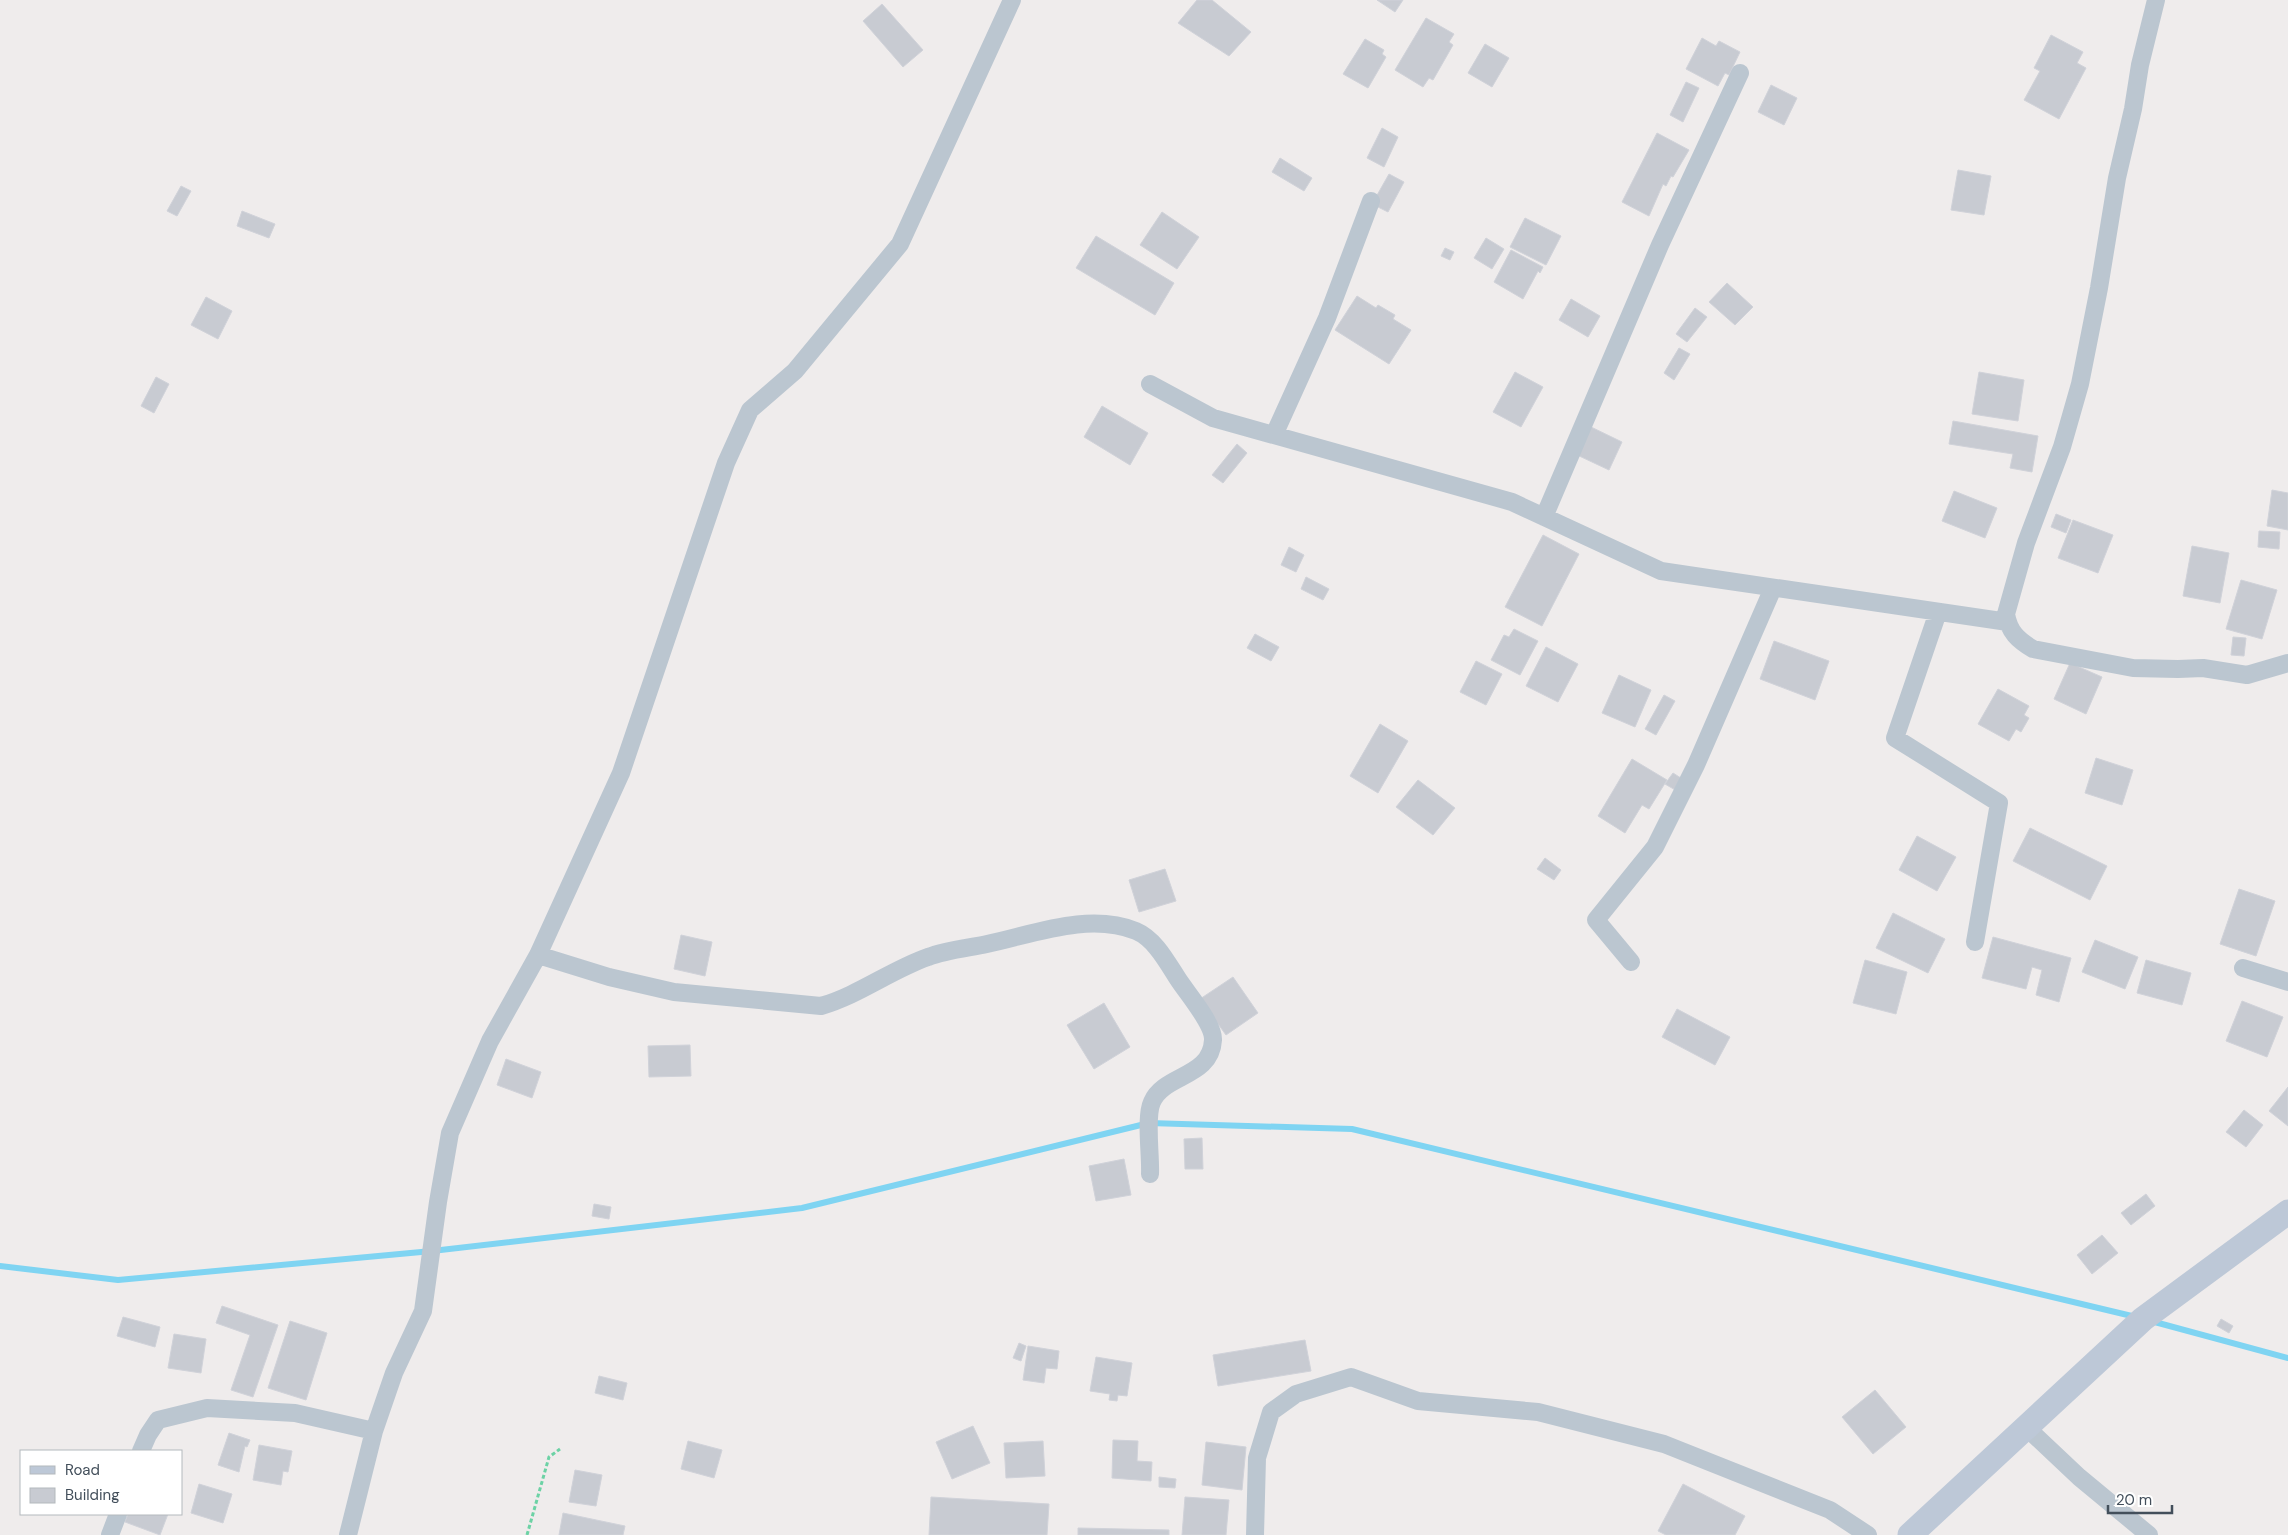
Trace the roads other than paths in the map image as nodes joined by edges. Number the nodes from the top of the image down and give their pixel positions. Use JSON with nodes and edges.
{"nodes":[{"id":1,"x":1012,"y":0,"type":"edge"},
{"id":2,"x":2156,"y":0,"type":"edge"},
{"id":3,"x":1740,"y":73,"type":"dead end"},
{"id":4,"x":1371,"y":201,"type":"dead end"},
{"id":5,"x":1150,"y":384,"type":"dead end"},
{"id":6,"x":1274,"y":436,"type":"junction"},
{"id":7,"x":1544,"y":517,"type":"junction"},
{"id":8,"x":1773,"y":588,"type":"junction"},
{"id":9,"x":1938,"y":612,"type":"junction"},
{"id":10,"x":2008,"y":622,"type":"junction"},
{"id":11,"x":2288,"y":663,"type":"edge"},
{"id":12,"x":1975,"y":942,"type":"dead end"},
{"id":13,"x":538,"y":955,"type":"junction"},
{"id":14,"x":1631,"y":962,"type":"dead end"},
{"id":15,"x":2243,"y":968,"type":"dead end"},
{"id":16,"x":2288,"y":982,"type":"edge"},
{"id":17,"x":1150,"y":1174,"type":"dead end"},
{"id":18,"x":2288,"y":1212,"type":"edge"},
{"id":19,"x":2027,"y":1428,"type":"junction"},
{"id":20,"x":374,"y":1432,"type":"junction"},
{"id":21,"x":141,"y":1450,"type":"edge"},
{"id":22,"x":118,"y":1515,"type":"edge"},
{"id":23,"x":110,"y":1535,"type":"edge"},
{"id":24,"x":348,"y":1535,"type":"edge"},
{"id":25,"x":1255,"y":1535,"type":"edge"},
{"id":26,"x":1868,"y":1535,"type":"edge"},
{"id":27,"x":1910,"y":1535,"type":"edge"},
{"id":28,"x":2149,"y":1535,"type":"edge"}],
"edges":[{"from":1,"to":13,"type":"street"},
{"from":2,"to":10,"type":"street"},
{"from":3,"to":7,"type":"street"},
{"from":4,"to":6,"type":"street"},
{"from":5,"to":6,"type":"street"},
{"from":6,"to":7,"type":"street"},
{"from":7,"to":8,"type":"street"},
{"from":8,"to":9,"type":"street"},
{"from":8,"to":14,"type":"street"},
{"from":9,"to":10,"type":"street"},
{"from":9,"to":12,"type":"street"},
{"from":10,"to":11,"type":"street"},
{"from":13,"to":17,"type":"street"},
{"from":13,"to":20,"type":"street"},
{"from":15,"to":16,"type":"street"},
{"from":18,"to":19,"type":"main road"},
{"from":19,"to":27,"type":"main road"},
{"from":19,"to":28,"type":"street"},
{"from":20,"to":21,"type":"street"},
{"from":20,"to":24,"type":"street"},
{"from":22,"to":23,"type":"street"},
{"from":25,"to":26,"type":"street"}]}
